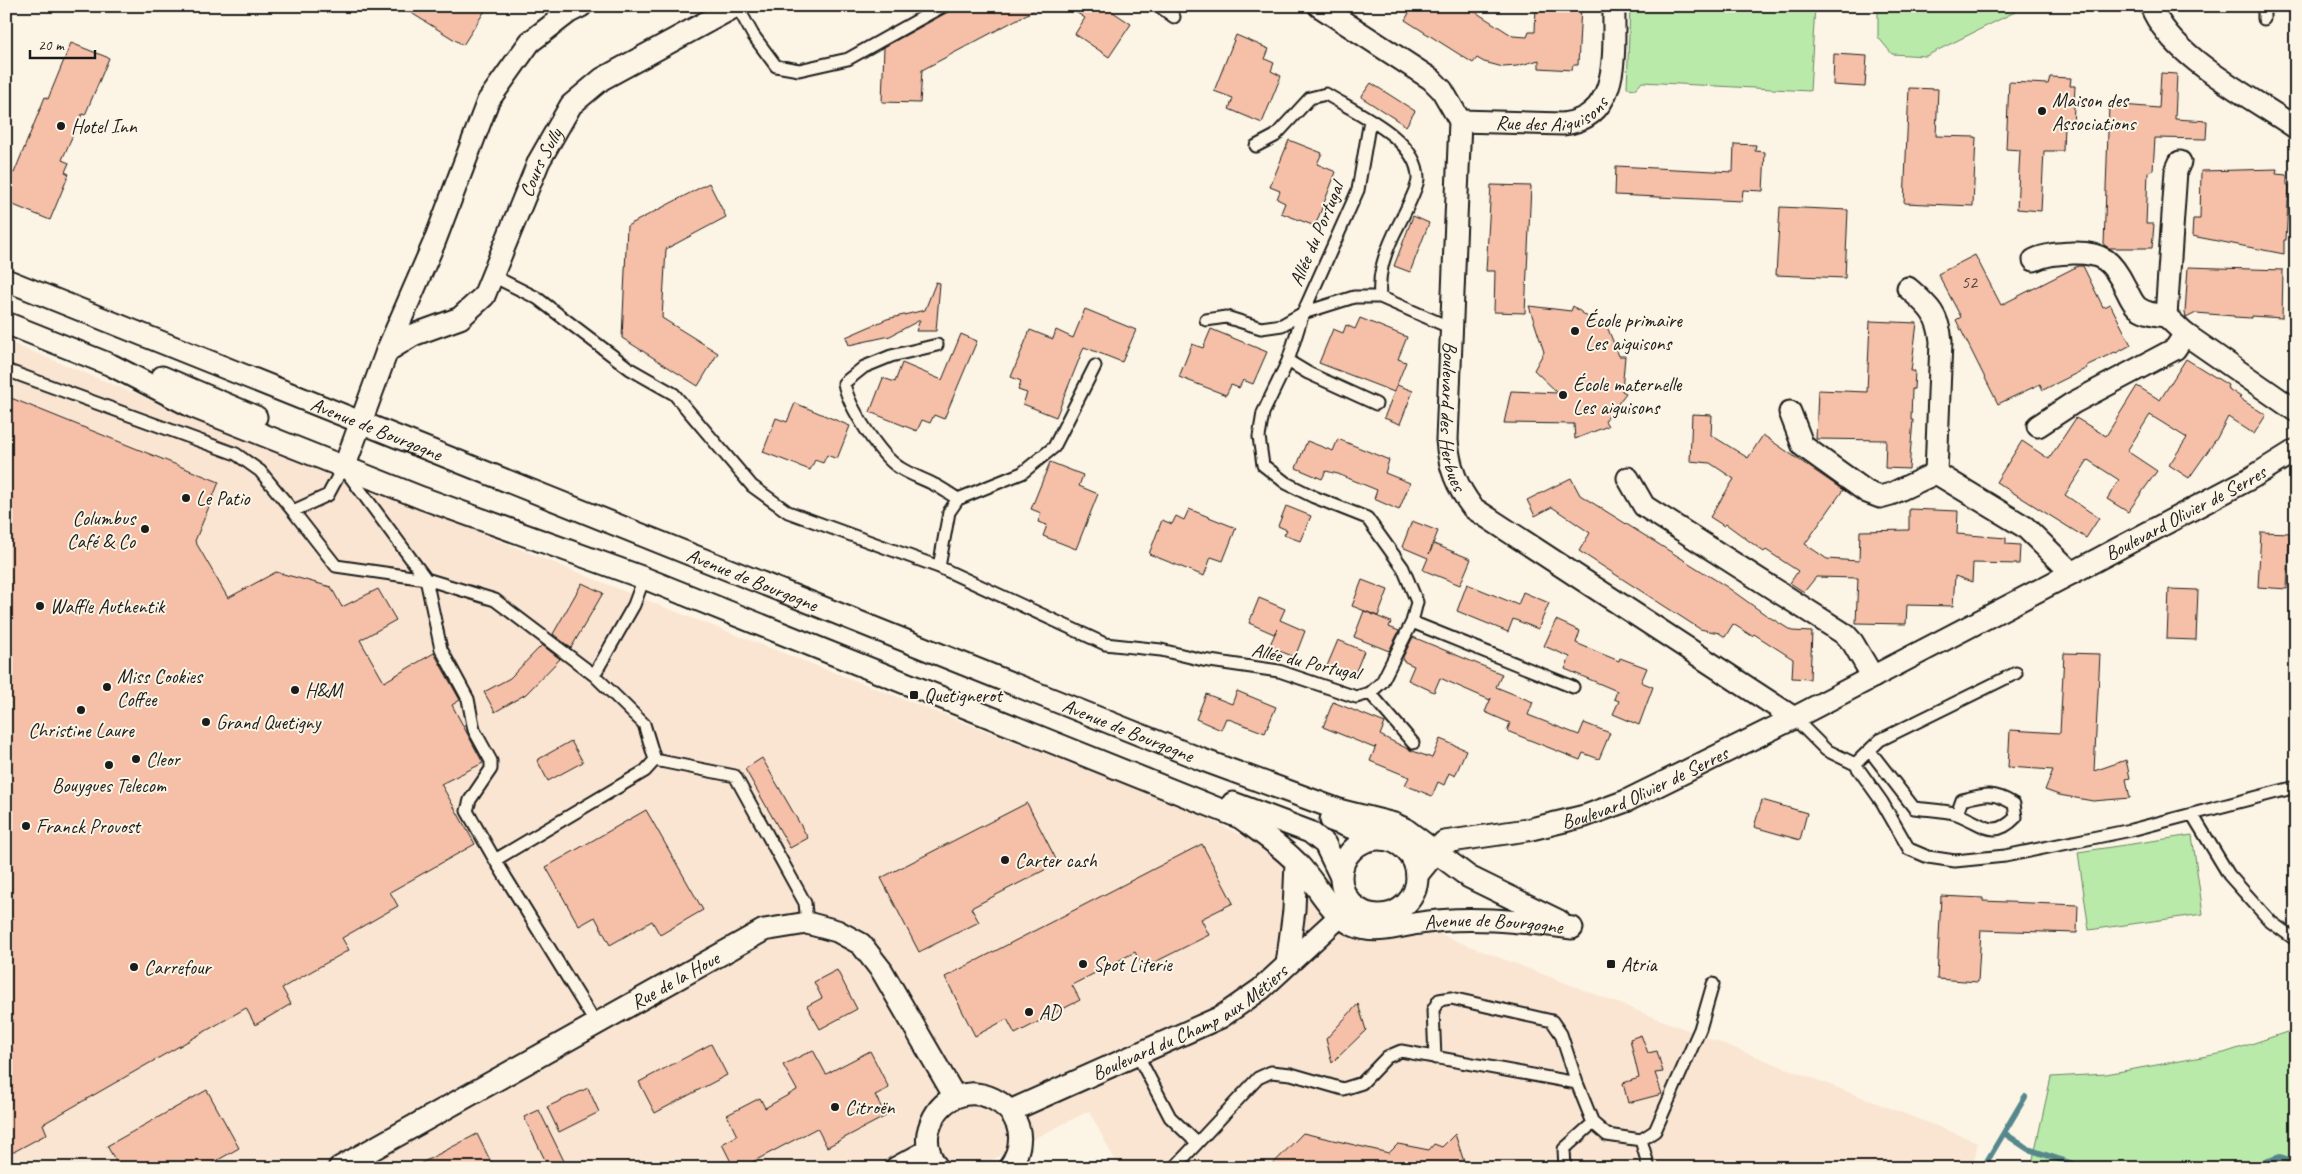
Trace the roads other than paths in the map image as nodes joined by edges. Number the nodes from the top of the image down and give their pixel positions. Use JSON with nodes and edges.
{"nodes":[{"id":1,"x":581,"y":6,"type":"edge"},
{"id":2,"x":736,"y":6,"type":"edge"},
{"id":3,"x":943,"y":6,"type":"edge"},
{"id":4,"x":1159,"y":6,"type":"edge"},
{"id":5,"x":1318,"y":6,"type":"edge"},
{"id":6,"x":1614,"y":6,"type":"edge"},
{"id":7,"x":2151,"y":6,"type":"edge"},
{"id":8,"x":2264,"y":6,"type":"edge"},
{"id":9,"x":1174,"y":17,"type":"dead end"},
{"id":10,"x":2264,"y":19,"type":"dead end"},
{"id":11,"x":1370,"y":120,"type":"junction"},
{"id":12,"x":1460,"y":121,"type":"junction"},
{"id":13,"x":2296,"y":128,"type":"edge"},
{"id":14,"x":1256,"y":146,"type":"dead end"},
{"id":15,"x":2180,"y":162,"type":"dead end"},
{"id":16,"x":2034,"y":260,"type":"dead end"},
{"id":17,"x":492,"y":276,"type":"junction"},
{"id":18,"x":6,"y":280,"type":"edge"},
{"id":19,"x":1908,"y":288,"type":"dead end"},
{"id":20,"x":6,"y":292,"type":"edge"},
{"id":21,"x":1380,"y":297,"type":"junction"},
{"id":22,"x":6,"y":309,"type":"edge"},
{"id":23,"x":1303,"y":313,"type":"junction"},
{"id":24,"x":2166,"y":316,"type":"junction"},
{"id":25,"x":1206,"y":320,"type":"dead end"},
{"id":26,"x":6,"y":323,"type":"edge"},
{"id":27,"x":1451,"y":328,"type":"junction"},
{"id":28,"x":2185,"y":334,"type":"junction"},
{"id":29,"x":937,"y":345,"type":"dead end"},
{"id":30,"x":387,"y":351,"type":"junction"},
{"id":31,"x":1288,"y":361,"type":"junction"},
{"id":32,"x":1095,"y":366,"type":"dead end"},
{"id":33,"x":6,"y":370,"type":"edge"},
{"id":34,"x":1376,"y":404,"type":"dead end"},
{"id":35,"x":2296,"y":411,"type":"edge"},
{"id":36,"x":1790,"y":412,"type":"dead end"},
{"id":37,"x":359,"y":426,"type":"junction"},
{"id":38,"x":2038,"y":426,"type":"dead end"},
{"id":39,"x":2296,"y":450,"type":"edge"},
{"id":40,"x":346,"y":462,"type":"junction"},
{"id":41,"x":1936,"y":473,"type":"junction"},
{"id":42,"x":1628,"y":478,"type":"dead end"},
{"id":43,"x":958,"y":499,"type":"junction"},
{"id":44,"x":293,"y":511,"type":"junction"},
{"id":45,"x":940,"y":567,"type":"junction"},
{"id":46,"x":2072,"y":573,"type":"junction"},
{"id":47,"x":644,"y":578,"type":"junction"},
{"id":48,"x":426,"y":579,"type":"junction"},
{"id":49,"x":1412,"y":622,"type":"junction"},
{"id":50,"x":2016,"y":673,"type":"dead end"},
{"id":51,"x":594,"y":676,"type":"junction"},
{"id":52,"x":1872,"y":678,"type":"junction"},
{"id":53,"x":1573,"y":687,"type":"dead end"},
{"id":54,"x":1370,"y":692,"type":"junction"},
{"id":55,"x":1794,"y":718,"type":"junction"},
{"id":56,"x":1414,"y":743,"type":"dead end"},
{"id":57,"x":1870,"y":751,"type":"junction"},
{"id":58,"x":655,"y":760,"type":"junction"},
{"id":59,"x":1855,"y":764,"type":"junction"},
{"id":60,"x":2296,"y":787,"type":"edge"},
{"id":61,"x":1957,"y":814,"type":"junction"},
{"id":62,"x":2192,"y":814,"type":"junction"},
{"id":63,"x":1388,"y":841,"type":"junction"},
{"id":64,"x":1433,"y":846,"type":"junction"},
{"id":65,"x":495,"y":860,"type":"junction"},
{"id":66,"x":1296,"y":862,"type":"junction"},
{"id":67,"x":1340,"y":875,"type":"junction"},
{"id":68,"x":1417,"y":875,"type":"junction"},
{"id":69,"x":1346,"y":911,"type":"junction"},
{"id":70,"x":807,"y":923,"type":"junction"},
{"id":71,"x":2296,"y":940,"type":"edge"},
{"id":72,"x":1287,"y":964,"type":"junction"},
{"id":73,"x":1713,"y":984,"type":"dead end"},
{"id":74,"x":596,"y":1024,"type":"junction"},
{"id":75,"x":1137,"y":1054,"type":"junction"},
{"id":76,"x":1435,"y":1058,"type":"junction"},
{"id":77,"x":1576,"y":1083,"type":"junction"},
{"id":78,"x":955,"y":1097,"type":"junction"},
{"id":79,"x":1010,"y":1111,"type":"junction"},
{"id":80,"x":1593,"y":1123,"type":"junction"},
{"id":81,"x":1641,"y":1140,"type":"junction"},
{"id":82,"x":1197,"y":1143,"type":"junction"},
{"id":83,"x":933,"y":1159,"type":"edge"},
{"id":84,"x":339,"y":1168,"type":"edge"},
{"id":85,"x":896,"y":1168,"type":"edge"},
{"id":86,"x":1008,"y":1168,"type":"edge"},
{"id":87,"x":1174,"y":1168,"type":"edge"},
{"id":88,"x":1565,"y":1168,"type":"edge"},
{"id":89,"x":1649,"y":1168,"type":"edge"}],
"edges":[{"from":1,"to":30,"type":"street"},
{"from":2,"to":3,"type":"lane"},
{"from":2,"to":17,"type":"street","name":"Cours Sully"},
{"from":4,"to":9,"type":"lane"},
{"from":5,"to":12,"type":"street"},
{"from":6,"to":12,"type":"street","name":"Rue des Aiguisons"},
{"from":7,"to":13,"type":"street"},
{"from":8,"to":10,"type":"lane"},
{"from":11,"to":14,"type":"lane"},
{"from":11,"to":21,"type":"lane"},
{"from":11,"to":23,"type":"lane","name":"Allée du Portugal"},
{"from":12,"to":27,"type":"street","name":"Boulevard des Herbues"},
{"from":15,"to":24,"type":"street"},
{"from":16,"to":24,"type":"street"},
{"from":17,"to":30,"type":"street","name":"Cours Sully"},
{"from":17,"to":45,"type":"lane","name":"Allée du Portugal"},
{"from":18,"to":37,"type":"street","name":"Avenue de Bourgogne"},
{"from":19,"to":41,"type":"street"},
{"from":20,"to":37,"type":"street","name":"Avenue de Bourgogne"},
{"from":21,"to":23,"type":"lane"},
{"from":21,"to":27,"type":"lane"},
{"from":22,"to":40,"type":"street","name":"Avenue de Bourgogne"},
{"from":23,"to":25,"type":"lane"},
{"from":23,"to":31,"type":"lane","name":"Allée du Portugal"},
{"from":24,"to":28,"type":"street"},
{"from":26,"to":40,"type":"street","name":"Avenue de Bourgogne"},
{"from":27,"to":55,"type":"street","name":"Boulevard des Herbues"},
{"from":28,"to":35,"type":"street"},
{"from":28,"to":38,"type":"street"},
{"from":29,"to":43,"type":"lane"},
{"from":30,"to":37,"type":"street"},
{"from":31,"to":34,"type":"lane"},
{"from":31,"to":49,"type":"lane","name":"Allée du Portugal"},
{"from":32,"to":43,"type":"lane"},
{"from":33,"to":44,"type":"lane"},
{"from":36,"to":41,"type":"street"},
{"from":37,"to":40,"type":"street"},
{"from":37,"to":63,"type":"street","name":"Avenue de Bourgogne"},
{"from":37,"to":64,"type":"street","name":"Avenue de Bourgogne"},
{"from":39,"to":46,"type":"street","name":"Boulevard Olivier de Serres"},
{"from":40,"to":44,"type":"lane"},
{"from":40,"to":47,"type":"street","name":"Avenue de Bourgogne"},
{"from":40,"to":48,"type":"lane"},
{"from":40,"to":67,"type":"street","name":"Avenue de Bourgogne"},
{"from":41,"to":46,"type":"street"},
{"from":42,"to":52,"type":"street"},
{"from":43,"to":45,"type":"lane"},
{"from":44,"to":48,"type":"lane"},
{"from":45,"to":54,"type":"lane","name":"Allée du Portugal"},
{"from":46,"to":52,"type":"street","name":"Boulevard Olivier de Serres"},
{"from":47,"to":51,"type":"lane"},
{"from":47,"to":66,"type":"street","name":"Avenue de Bourgogne"},
{"from":48,"to":51,"type":"lane"},
{"from":48,"to":65,"type":"lane"},
{"from":49,"to":53,"type":"lane"},
{"from":49,"to":54,"type":"lane","name":"Allée du Portugal"},
{"from":50,"to":57,"type":"lane"},
{"from":51,"to":58,"type":"lane"},
{"from":52,"to":55,"type":"street","name":"Boulevard Olivier de Serres"},
{"from":54,"to":56,"type":"lane"},
{"from":55,"to":59,"type":"lane"},
{"from":55,"to":64,"type":"street","name":"Boulevard Olivier de Serres"},
{"from":57,"to":59,"type":"lane"},
{"from":57,"to":61,"type":"lane"},
{"from":58,"to":65,"type":"lane"},
{"from":58,"to":70,"type":"lane"},
{"from":59,"to":62,"type":"lane"},
{"from":60,"to":62,"type":"lane"},
{"from":61,"to":61,"type":"lane"},
{"from":62,"to":71,"type":"lane"},
{"from":63,"to":64,"type":"street","name":"Boulevard Olivier de Serres"},
{"from":63,"to":67,"type":"street"},
{"from":63,"to":68,"type":"street"},
{"from":64,"to":68,"type":"street"},
{"from":64,"to":69,"type":"street","name":"Avenue de Bourgogne"},
{"from":65,"to":74,"type":"lane"},
{"from":66,"to":69,"type":"street","name":"Avenue de Bourgogne"},
{"from":66,"to":72,"type":"street"},
{"from":67,"to":69,"type":"street"},
{"from":68,"to":69,"type":"street"},
{"from":69,"to":72,"type":"street","name":"Boulevard du Champ aux Métiers"},
{"from":70,"to":74,"type":"street","name":"Rue de la Houe"},
{"from":70,"to":78,"type":"street","name":"Rue de la Houe"},
{"from":72,"to":75,"type":"street","name":"Boulevard du Champ aux Métiers"},
{"from":73,"to":81,"type":"lane"},
{"from":74,"to":84,"type":"street","name":"Rue de la Houe"},
{"from":75,"to":79,"type":"street","name":"Boulevard du Champ aux Métiers"},
{"from":75,"to":82,"type":"lane"},
{"from":76,"to":77,"type":"lane"},
{"from":76,"to":77,"type":"lane"},
{"from":76,"to":82,"type":"lane"},
{"from":77,"to":80,"type":"lane"},
{"from":78,"to":79,"type":"street"},
{"from":78,"to":83,"type":"street"},
{"from":79,"to":86,"type":"street"},
{"from":80,"to":81,"type":"lane"},
{"from":80,"to":88,"type":"lane"},
{"from":81,"to":89,"type":"lane"},
{"from":82,"to":87,"type":"lane"},
{"from":83,"to":85,"type":"street"}]}
